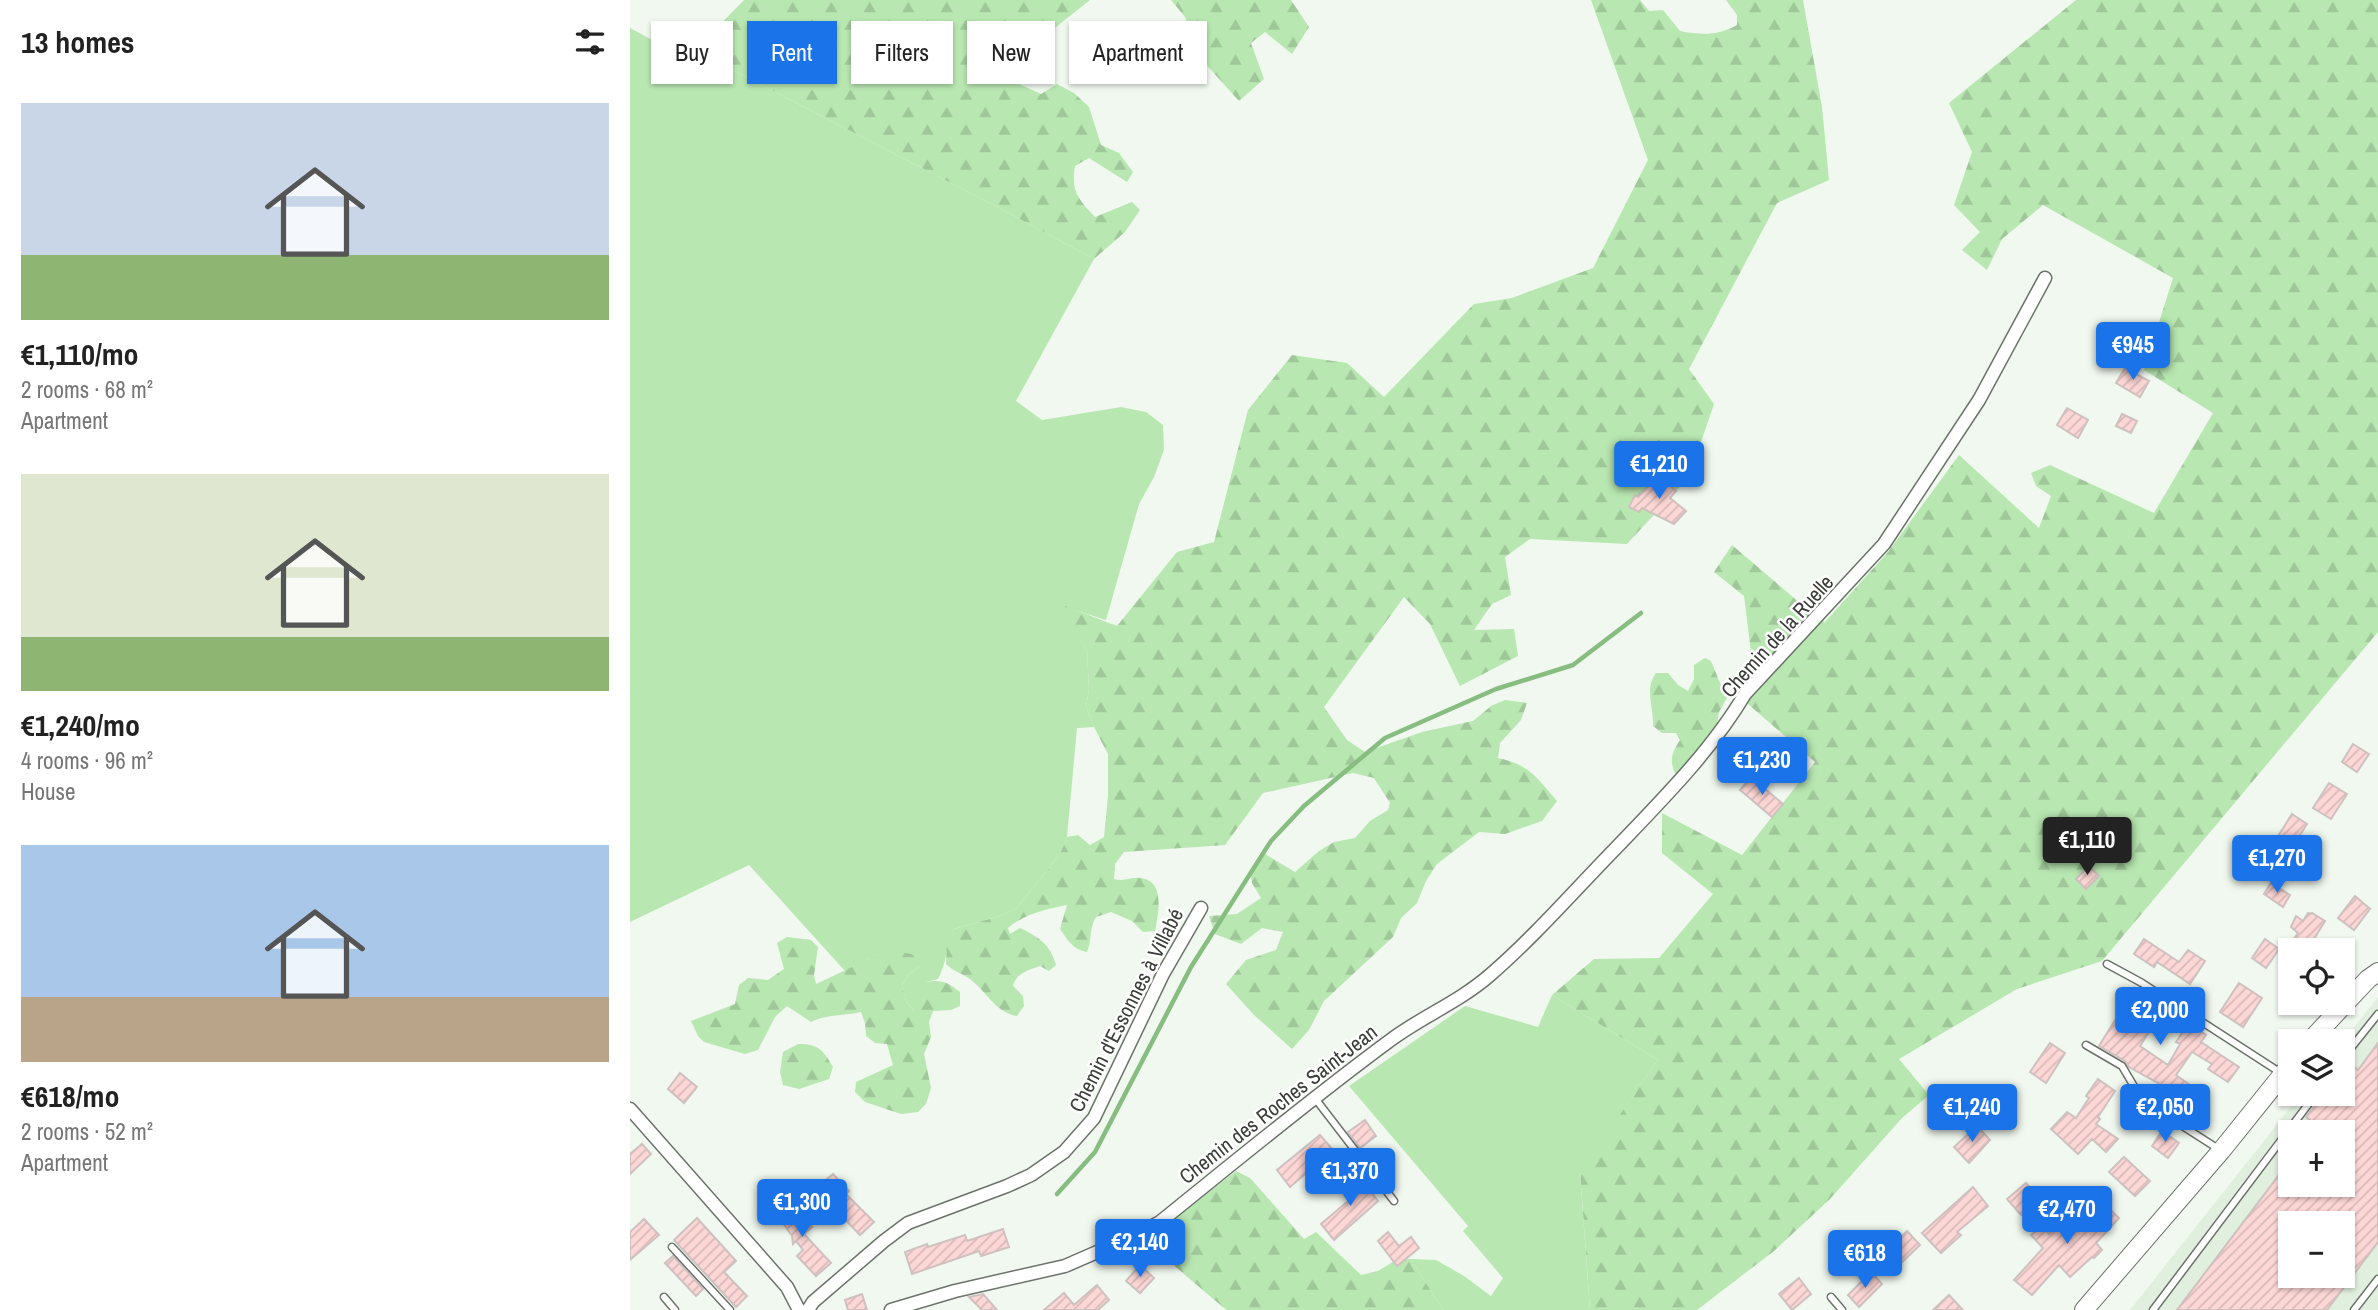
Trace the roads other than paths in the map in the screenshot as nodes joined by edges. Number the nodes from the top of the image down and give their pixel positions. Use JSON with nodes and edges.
{"nodes":[{"id":1,"x":2045,"y":278,"type":"dead end"},
{"id":2,"x":1201,"y":908,"type":"dead end"},
{"id":3,"x":2107,"y":964,"type":"dead end"},
{"id":4,"x":2378,"y":972,"type":"edge"},
{"id":5,"x":1452,"y":1004,"type":"joint"},
{"id":6,"x":2378,"y":1014,"type":"edge"},
{"id":7,"x":2321,"y":1029,"type":"edge"},
{"id":8,"x":2355,"y":1043,"type":"edge"},
{"id":9,"x":2086,"y":1045,"type":"dead end"},
{"id":10,"x":2278,"y":1064,"type":"edge"},
{"id":11,"x":2278,"y":1080,"type":"edge"},
{"id":12,"x":1314,"y":1097,"type":"junction"},
{"id":13,"x":2307,"y":1106,"type":"edge"},
{"id":14,"x":630,"y":1109,"type":"edge"},
{"id":15,"x":2221,"y":1151,"type":"junction"},
{"id":16,"x":1394,"y":1201,"type":"dead end"},
{"id":17,"x":672,"y":1247,"type":"dead end"},
{"id":18,"x":2378,"y":1279,"type":"edge"},
{"id":19,"x":664,"y":1297,"type":"dead end"},
{"id":20,"x":1831,"y":1297,"type":"dead end"},
{"id":21,"x":675,"y":1310,"type":"edge"},
{"id":22,"x":730,"y":1310,"type":"edge"},
{"id":23,"x":799,"y":1310,"type":"edge"},
{"id":24,"x":808,"y":1310,"type":"edge"},
{"id":25,"x":891,"y":1310,"type":"edge"},
{"id":26,"x":1842,"y":1310,"type":"edge"},
{"id":27,"x":2084,"y":1310,"type":"edge"},
{"id":28,"x":2153,"y":1310,"type":"edge"},
{"id":29,"x":2354,"y":1310,"type":"edge"}],
"edges":[{"from":1,"to":5,"type":"street","name":"Chemin de la Ruelle"},
{"from":2,"to":24,"type":"street","name":"Chemin d'Essonnes à Villabé"},
{"from":3,"to":10,"type":"lane"},
{"from":4,"to":7,"type":"street"},
{"from":5,"to":12,"type":"street","name":"Chemin des Roches Saint-Jean"},
{"from":6,"to":8,"type":"lane"},
{"from":9,"to":15,"type":"lane"},
{"from":11,"to":15,"type":"street"},
{"from":12,"to":16,"type":"lane"},
{"from":12,"to":25,"type":"street","name":"Chemin des Roches Saint-Jean"},
{"from":13,"to":28,"type":"lane"},
{"from":14,"to":23,"type":"street"},
{"from":15,"to":27,"type":"street"},
{"from":17,"to":22,"type":"lane"},
{"from":18,"to":29,"type":"lane"},
{"from":19,"to":21,"type":"lane"},
{"from":20,"to":26,"type":"lane"}]}
